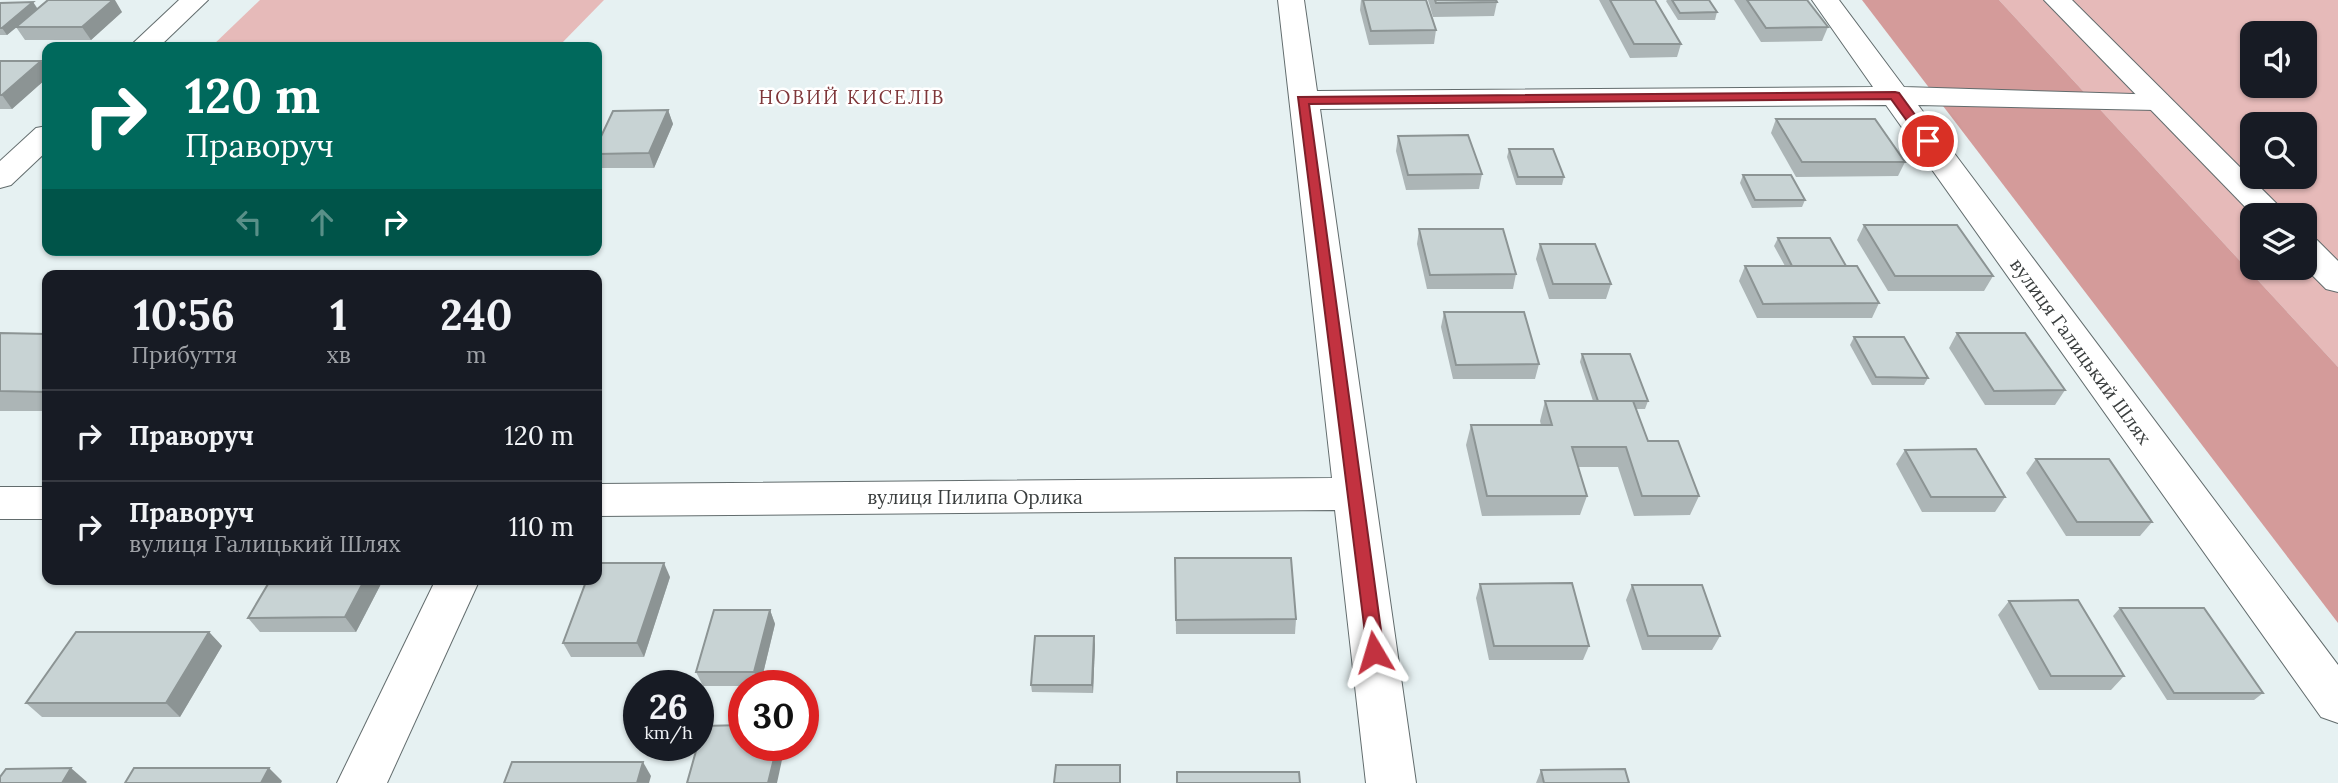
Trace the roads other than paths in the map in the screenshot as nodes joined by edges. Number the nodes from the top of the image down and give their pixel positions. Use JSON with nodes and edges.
{"nodes":[{"id":1,"x":195,"y":0,"type":"edge"},
{"id":2,"x":1291,"y":0,"type":"edge"},
{"id":3,"x":1825,"y":0,"type":"edge"},
{"id":4,"x":2057,"y":0,"type":"edge"},
{"id":5,"x":149,"y":42,"type":"edge"},
{"id":6,"x":1895,"y":96,"type":"junction"},
{"id":7,"x":1302,"y":100,"type":"junction"},
{"id":8,"x":2156,"y":101,"type":"junction"},
{"id":9,"x":42,"y":140,"type":"edge"},
{"id":10,"x":0,"y":178,"type":"edge"},
{"id":11,"x":2260,"y":203,"type":"edge"},
{"id":12,"x":2317,"y":260,"type":"edge"},
{"id":13,"x":2338,"y":281,"type":"edge"},
{"id":14,"x":1354,"y":494,"type":"junction"},
{"id":15,"x":602,"y":500,"type":"edge"},
{"id":16,"x":0,"y":503,"type":"edge"},
{"id":17,"x":42,"y":503,"type":"edge"},
{"id":18,"x":455,"y":585,"type":"edge"},
{"id":19,"x":2338,"y":702,"type":"edge"},
{"id":20,"x":362,"y":783,"type":"edge"},
{"id":21,"x":1391,"y":783,"type":"edge"}],
"edges":[{"from":1,"to":5,"type":"main road"},
{"from":2,"to":7,"type":"main road"},
{"from":3,"to":6,"type":"main road","name":"вулиця Галицький Шлях"},
{"from":4,"to":8,"type":"main road"},
{"from":6,"to":7,"type":"main road"},
{"from":6,"to":8,"type":"main road"},
{"from":6,"to":19,"type":"main road","name":"вулиця Галицький Шлях"},
{"from":7,"to":14,"type":"main road"},
{"from":8,"to":11,"type":"main road"},
{"from":9,"to":10,"type":"main road"},
{"from":12,"to":13,"type":"main road"},
{"from":14,"to":15,"type":"main road","name":"вулиця Пилипа Орлика"},
{"from":14,"to":21,"type":"main road"},
{"from":16,"to":17,"type":"main road"},
{"from":18,"to":20,"type":"main road"}]}
